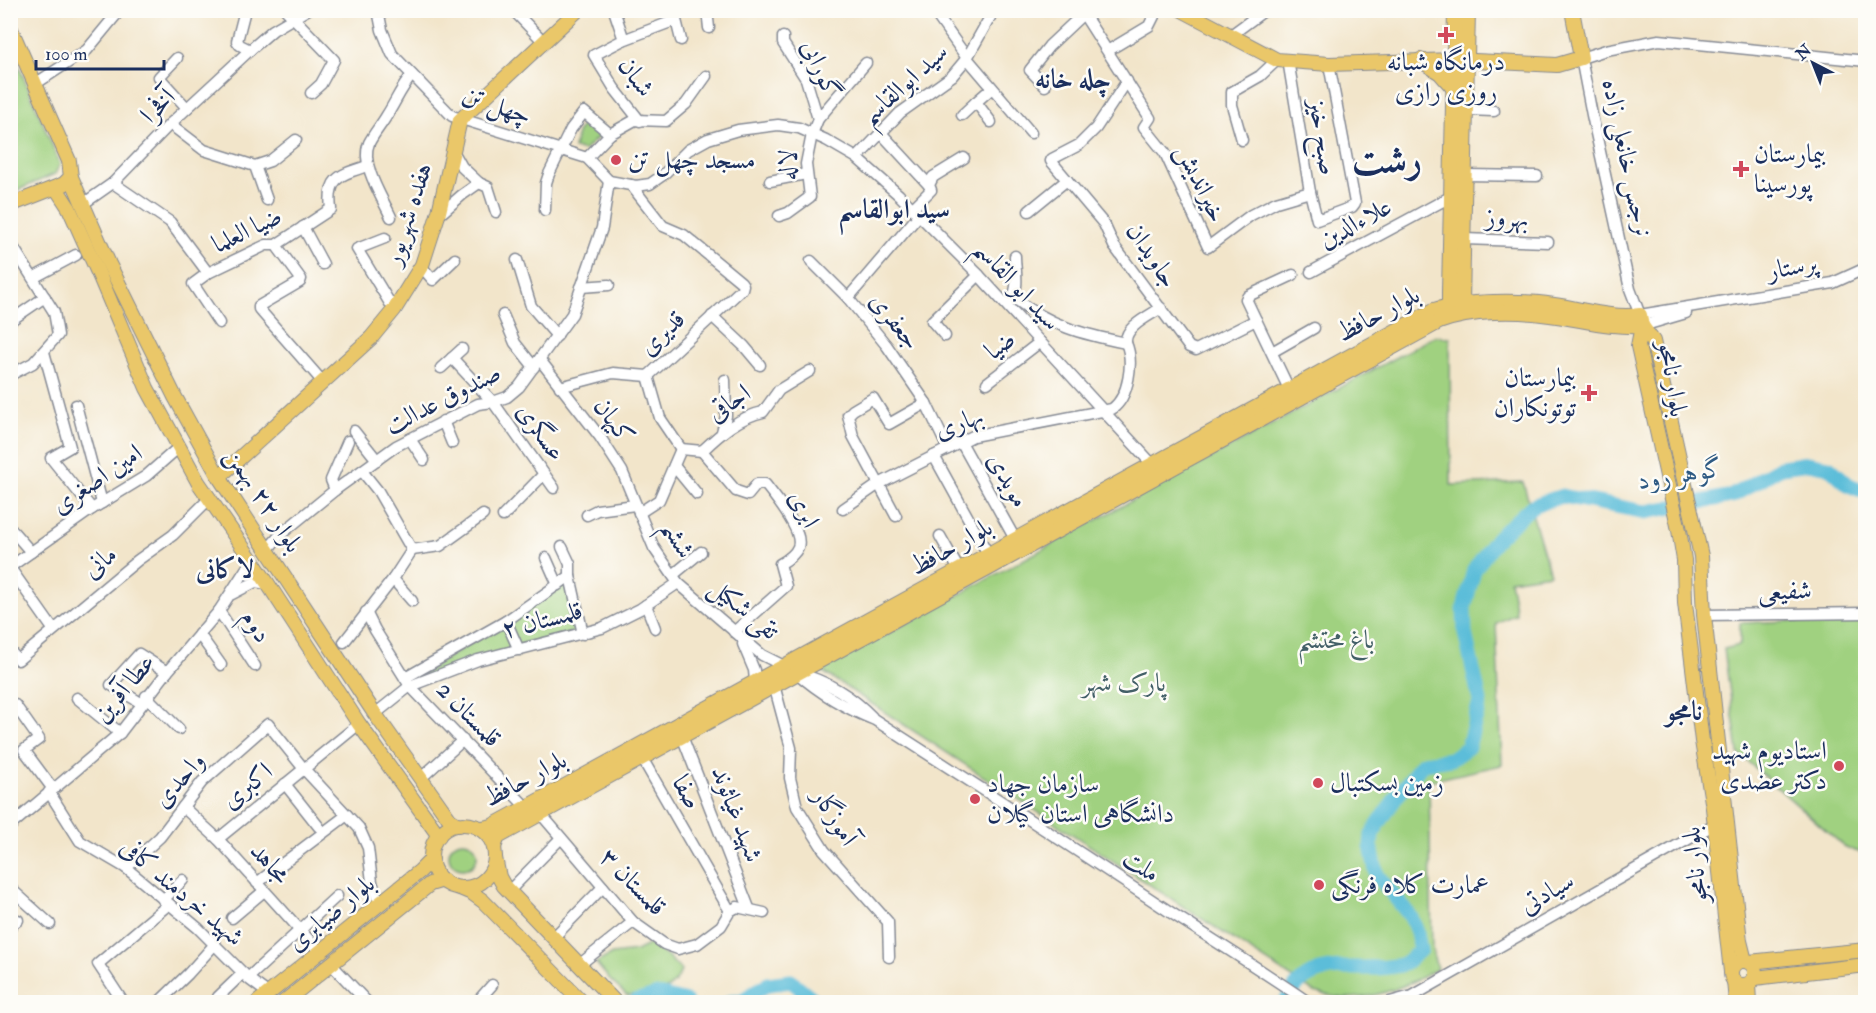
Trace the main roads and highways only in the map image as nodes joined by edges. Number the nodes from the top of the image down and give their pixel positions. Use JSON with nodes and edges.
{"nodes":[{"id":1,"x":578,"y":10,"type":"edge"},
{"id":2,"x":1182,"y":10,"type":"edge"},
{"id":3,"x":1455,"y":10,"type":"edge"},
{"id":4,"x":1468,"y":10,"type":"edge"},
{"id":5,"x":1572,"y":10,"type":"edge"},
{"id":6,"x":10,"y":27,"type":"edge"},
{"id":7,"x":1420,"y":60,"type":"junction"},
{"id":8,"x":1460,"y":60,"type":"junction"},
{"id":9,"x":1454,"y":89,"type":"junction"},
{"id":10,"x":71,"y":177,"type":"junction"},
{"id":11,"x":56,"y":188,"type":"junction"},
{"id":12,"x":81,"y":200,"type":"junction"},
{"id":13,"x":66,"y":202,"type":"junction"},
{"id":14,"x":10,"y":205,"type":"edge"},
{"id":15,"x":1455,"y":308,"type":"junction"},
{"id":16,"x":1641,"y":321,"type":"junction"},
{"id":17,"x":138,"y":322,"type":"junction"},
{"id":18,"x":123,"y":329,"type":"junction"},
{"id":19,"x":1156,"y":469,"type":"junction"},
{"id":20,"x":219,"y":477,"type":"junction"},
{"id":21,"x":1689,"y":495,"type":"junction"},
{"id":22,"x":1672,"y":497,"type":"junction"},
{"id":23,"x":267,"y":550,"type":"junction"},
{"id":24,"x":252,"y":560,"type":"junction"},
{"id":25,"x":946,"y":585,"type":"junction"},
{"id":26,"x":784,"y":666,"type":"junction"},
{"id":27,"x":797,"y":673,"type":"junction"},
{"id":28,"x":375,"y":714,"type":"junction"},
{"id":29,"x":359,"y":724,"type":"junction"},
{"id":30,"x":458,"y":825,"type":"junction"},
{"id":31,"x":477,"y":827,"type":"junction"},
{"id":32,"x":439,"y":836,"type":"junction"},
{"id":33,"x":494,"y":851,"type":"junction"},
{"id":34,"x":432,"y":859,"type":"junction"},
{"id":35,"x":449,"y":883,"type":"junction"},
{"id":36,"x":1729,"y":898,"type":"junction"},
{"id":37,"x":553,"y":938,"type":"junction"},
{"id":38,"x":1866,"y":950,"type":"edge"},
{"id":39,"x":1820,"y":954,"type":"junction"},
{"id":40,"x":536,"y":955,"type":"junction"},
{"id":41,"x":1747,"y":962,"type":"junction"},
{"id":42,"x":1866,"y":965,"type":"edge"},
{"id":43,"x":1820,"y":969,"type":"junction"},
{"id":44,"x":1732,"y":976,"type":"junction"},
{"id":45,"x":1751,"y":981,"type":"junction"},
{"id":46,"x":263,"y":998,"type":"edge"},
{"id":47,"x":577,"y":998,"type":"edge"},
{"id":48,"x":284,"y":1002,"type":"edge"},
{"id":49,"x":615,"y":1002,"type":"edge"},
{"id":50,"x":1736,"y":1002,"type":"edge"},
{"id":51,"x":1749,"y":1002,"type":"edge"}],
"edges":[{"from":1,"to":20,"type":"main road","name":"هفده شهریور"},
{"from":2,"to":7,"type":"main road"},
{"from":3,"to":8,"type":"main road","name":"بلوار حافظ"},
{"from":4,"to":8,"type":"main road","name":"بلوار حافظ"},
{"from":5,"to":8,"type":"main road","name":"نرجس خانعلی زاده"},
{"from":6,"to":10,"type":"main road","name":"بلوار ۲۲ بهمن"},
{"from":7,"to":8,"type":"main road"},
{"from":7,"to":9,"type":"main road"},
{"from":8,"to":9,"type":"main road","name":"بلوار حافظ"},
{"from":8,"to":15,"type":"main road","name":"بلوار حافظ"},
{"from":9,"to":15,"type":"main road","name":"بلوار حافظ"},
{"from":10,"to":11,"type":"main road"},
{"from":10,"to":12,"type":"main road","name":"بلوار ۲۲ بهمن"},
{"from":11,"to":13,"type":"main road","name":"بلوار ۲۲ بهمن"},
{"from":11,"to":14,"type":"main road"},
{"from":12,"to":13,"type":"main road"},
{"from":12,"to":17,"type":"main road","name":"بلوار ۲۲ بهمن"},
{"from":13,"to":18,"type":"main road","name":"بلوار ۲۲ بهمن"},
{"from":15,"to":16,"type":"main road","name":"بلوار حافظ"},
{"from":15,"to":19,"type":"main road","name":"بلوار حافظ"},
{"from":15,"to":19,"type":"main road","name":"بلوار حافظ"},
{"from":16,"to":21,"type":"main road","name":"بلوار نامجو"},
{"from":16,"to":22,"type":"main road","name":"بلوار نامجو"},
{"from":17,"to":18,"type":"main road"},
{"from":17,"to":20,"type":"main road","name":"بلوار ۲۲ بهمن"},
{"from":18,"to":24,"type":"main road","name":"بلوار ۲۲ بهمن"},
{"from":19,"to":25,"type":"main road","name":"بلوار حافظ"},
{"from":19,"to":25,"type":"main road","name":"بلوار حافظ"},
{"from":20,"to":23,"type":"main road","name":"بلوار ۲۲ بهمن"},
{"from":21,"to":22,"type":"main road"},
{"from":21,"to":36,"type":"main road","name":"بلوار نامجو"},
{"from":22,"to":36,"type":"main road","name":"بلوار نامجو"},
{"from":23,"to":24,"type":"main road"},
{"from":23,"to":28,"type":"main road","name":"بلوار ۲۲ بهمن"},
{"from":24,"to":29,"type":"main road","name":"بلوار ۲۲ بهمن"},
{"from":25,"to":26,"type":"main road","name":"بلوار حافظ"},
{"from":25,"to":27,"type":"main road","name":"بلوار حافظ"},
{"from":26,"to":27,"type":"main road"},
{"from":26,"to":31,"type":"main road","name":"بلوار حافظ"},
{"from":27,"to":33,"type":"main road","name":"بلوار حافظ"},
{"from":28,"to":29,"type":"main road"},
{"from":28,"to":30,"type":"main road","name":"بلوار ۲۲ بهمن"},
{"from":29,"to":32,"type":"main road","name":"بلوار ۲۲ بهمن"},
{"from":30,"to":31,"type":"main road"},
{"from":30,"to":32,"type":"main road"},
{"from":31,"to":33,"type":"main road"},
{"from":32,"to":34,"type":"main road"},
{"from":33,"to":35,"type":"main road"},
{"from":33,"to":37,"type":"main road"},
{"from":34,"to":35,"type":"main road"},
{"from":34,"to":46,"type":"main road","name":"بلوار ضیابری"},
{"from":35,"to":40,"type":"main road"},
{"from":35,"to":48,"type":"main road","name":"بلوار ضیابری"},
{"from":36,"to":41,"type":"main road","name":"بلوار نامجو"},
{"from":36,"to":44,"type":"main road","name":"بلوار نامجو"},
{"from":37,"to":40,"type":"main road"},
{"from":37,"to":49,"type":"main road"},
{"from":38,"to":39,"type":"main road"},
{"from":39,"to":41,"type":"main road"},
{"from":39,"to":43,"type":"main road"},
{"from":40,"to":47,"type":"main road"},
{"from":41,"to":44,"type":"main road"},
{"from":41,"to":45,"type":"main road"},
{"from":42,"to":43,"type":"main road"},
{"from":43,"to":45,"type":"main road"},
{"from":44,"to":45,"type":"main road"},
{"from":44,"to":50,"type":"main road","name":"بلوار نامجو"},
{"from":45,"to":51,"type":"main road"}]}
